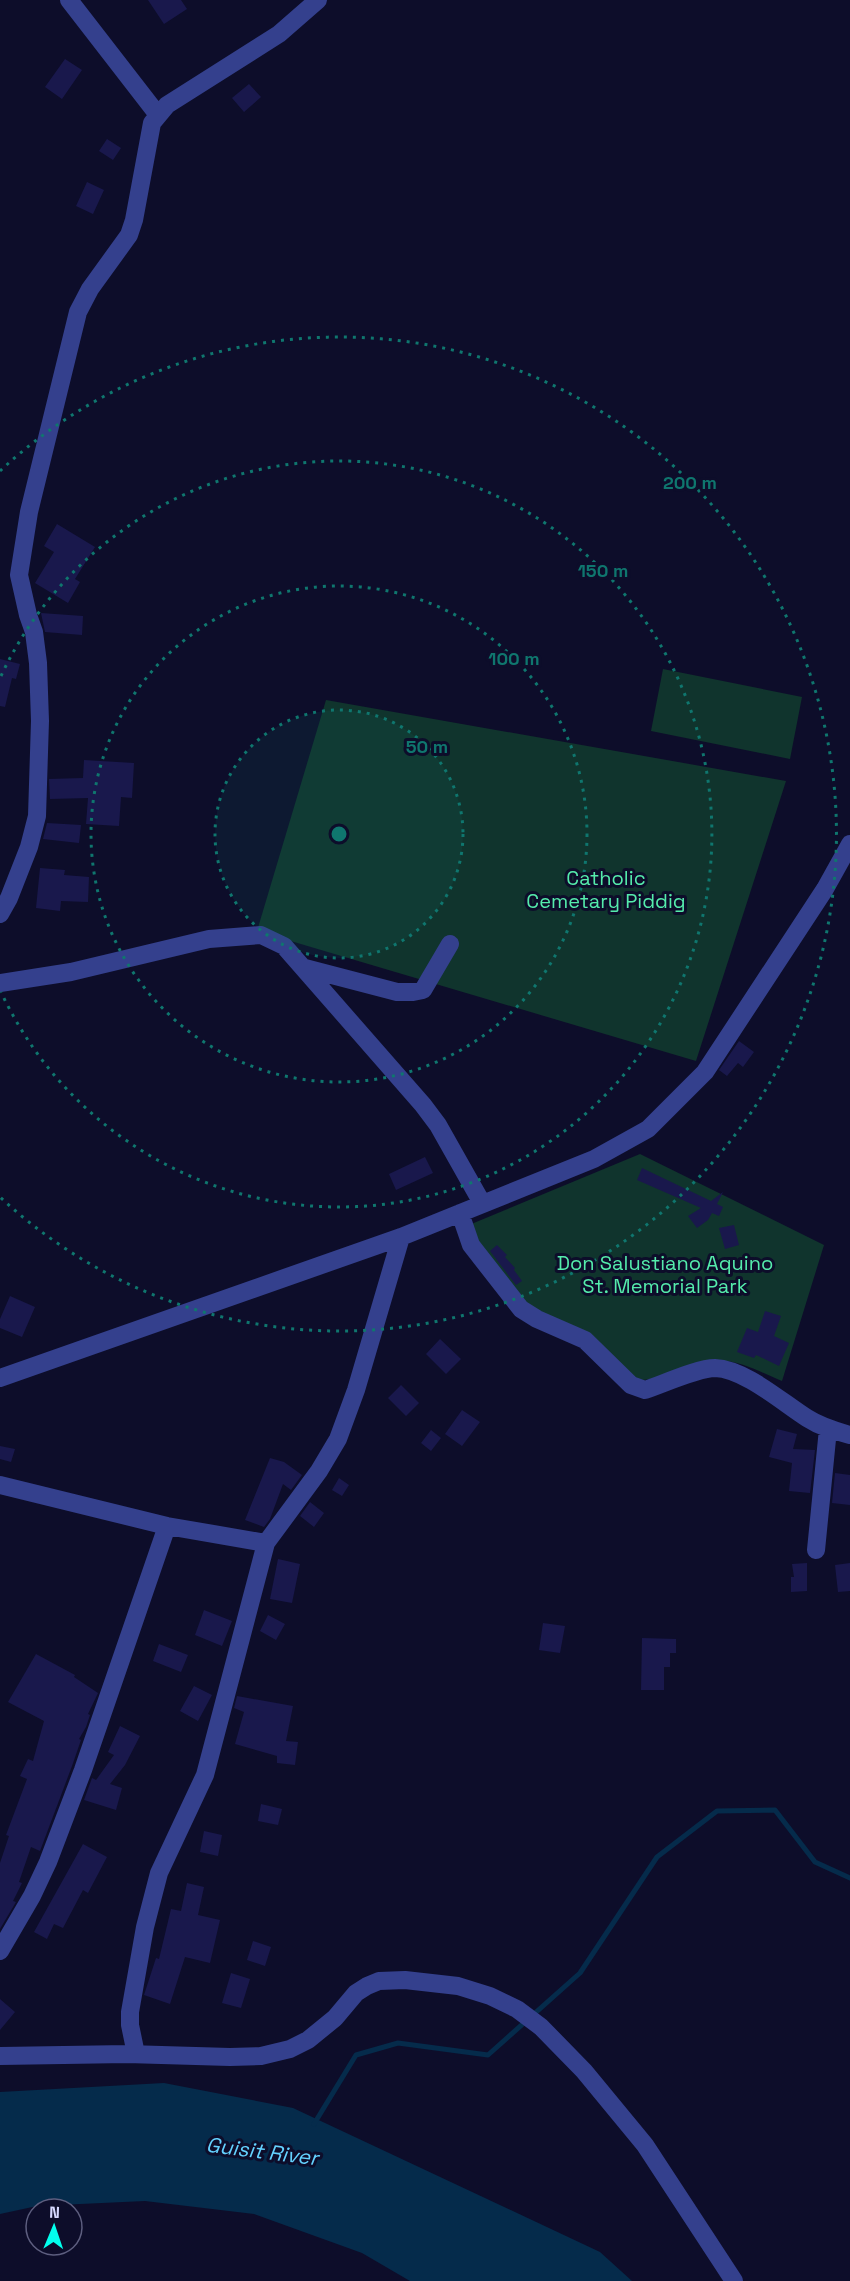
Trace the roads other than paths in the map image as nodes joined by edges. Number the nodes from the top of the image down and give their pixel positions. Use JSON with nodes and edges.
{"nodes":[{"id":1,"x":69,"y":0,"type":"edge"},
{"id":2,"x":318,"y":0,"type":"edge"},
{"id":3,"x":158,"y":115,"type":"junction"},
{"id":4,"x":850,"y":844,"type":"edge"},
{"id":5,"x":0,"y":914,"type":"edge"},
{"id":6,"x":450,"y":944,"type":"dead end"},
{"id":7,"x":305,"y":968,"type":"junction"},
{"id":8,"x":0,"y":983,"type":"edge"},
{"id":9,"x":482,"y":1203,"type":"junction"},
{"id":10,"x":460,"y":1213,"type":"junction"},
{"id":11,"x":401,"y":1237,"type":"junction"},
{"id":12,"x":0,"y":1378,"type":"edge"},
{"id":13,"x":828,"y":1429,"type":"junction"},
{"id":14,"x":850,"y":1435,"type":"edge"},
{"id":15,"x":0,"y":1485,"type":"edge"},
{"id":16,"x":167,"y":1526,"type":"junction"},
{"id":17,"x":266,"y":1542,"type":"junction"},
{"id":18,"x":816,"y":1550,"type":"dead end"},
{"id":19,"x":0,"y":1951,"type":"edge"},
{"id":20,"x":136,"y":2054,"type":"junction"},
{"id":21,"x":0,"y":2056,"type":"edge"},
{"id":22,"x":734,"y":2281,"type":"edge"}],
"edges":[{"from":1,"to":3,"type":"street"},
{"from":2,"to":3,"type":"street"},
{"from":3,"to":5,"type":"street"},
{"from":4,"to":9,"type":"street"},
{"from":6,"to":7,"type":"street"},
{"from":7,"to":8,"type":"street"},
{"from":7,"to":9,"type":"street"},
{"from":9,"to":10,"type":"street"},
{"from":10,"to":11,"type":"street"},
{"from":10,"to":13,"type":"street"},
{"from":11,"to":12,"type":"street"},
{"from":11,"to":17,"type":"street"},
{"from":13,"to":14,"type":"street"},
{"from":13,"to":18,"type":"street"},
{"from":15,"to":16,"type":"street"},
{"from":16,"to":17,"type":"street"},
{"from":16,"to":19,"type":"street"},
{"from":17,"to":20,"type":"street"},
{"from":20,"to":21,"type":"street"},
{"from":20,"to":22,"type":"street"}]}
